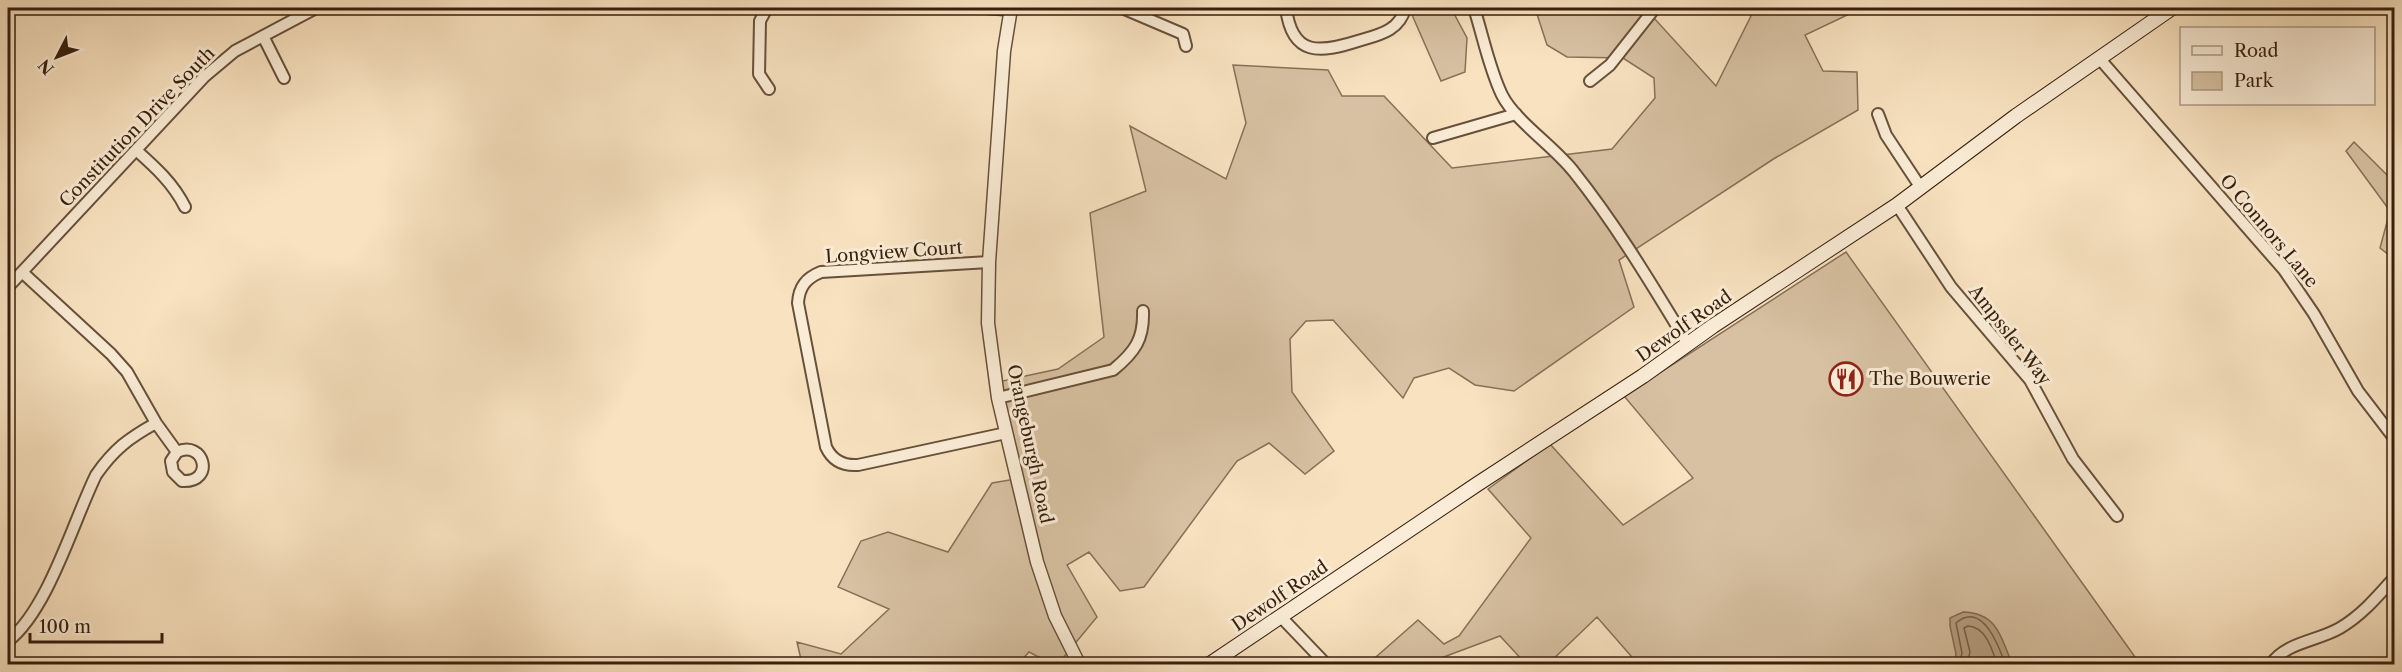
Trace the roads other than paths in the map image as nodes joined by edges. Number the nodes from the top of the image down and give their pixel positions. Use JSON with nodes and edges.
{"nodes":[{"id":1,"x":316,"y":8,"type":"edge"},
{"id":2,"x":767,"y":8,"type":"edge"},
{"id":3,"x":985,"y":8,"type":"edge"},
{"id":4,"x":1122,"y":8,"type":"edge"},
{"id":5,"x":1286,"y":8,"type":"edge"},
{"id":6,"x":1405,"y":8,"type":"edge"},
{"id":7,"x":1474,"y":8,"type":"edge"},
{"id":8,"x":1655,"y":8,"type":"edge"},
{"id":9,"x":2172,"y":8,"type":"edge"},
{"id":10,"x":1010,"y":9,"type":"edge"},
{"id":11,"x":263,"y":36,"type":"junction"},
{"id":12,"x":1186,"y":46,"type":"dead end"},
{"id":13,"x":2099,"y":58,"type":"junction"},
{"id":14,"x":284,"y":78,"type":"dead end"},
{"id":15,"x":1590,"y":81,"type":"dead end"},
{"id":16,"x":769,"y":89,"type":"dead end"},
{"id":17,"x":1516,"y":114,"type":"junction"},
{"id":18,"x":1878,"y":114,"type":"dead end"},
{"id":19,"x":1433,"y":138,"type":"dead end"},
{"id":20,"x":136,"y":150,"type":"junction"},
{"id":21,"x":1921,"y":188,"type":"junction"},
{"id":22,"x":1897,"y":205,"type":"junction"},
{"id":23,"x":185,"y":207,"type":"dead end"},
{"id":24,"x":988,"y":262,"type":"junction"},
{"id":25,"x":22,"y":272,"type":"junction"},
{"id":26,"x":8,"y":287,"type":"edge"},
{"id":27,"x":1143,"y":311,"type":"dead end"},
{"id":28,"x":1688,"y":344,"type":"junction"},
{"id":29,"x":998,"y":398,"type":"junction"},
{"id":30,"x":156,"y":423,"type":"junction"},
{"id":31,"x":1006,"y":433,"type":"junction"},
{"id":32,"x":2393,"y":434,"type":"edge"},
{"id":33,"x":177,"y":452,"type":"dead end"},
{"id":34,"x":2117,"y":516,"type":"dead end"},
{"id":35,"x":2394,"y":578,"type":"edge"},
{"id":36,"x":1281,"y":617,"type":"junction"},
{"id":37,"x":8,"y":641,"type":"edge"},
{"id":38,"x":1079,"y":664,"type":"edge"},
{"id":39,"x":1210,"y":664,"type":"edge"},
{"id":40,"x":1326,"y":664,"type":"edge"},
{"id":41,"x":2271,"y":664,"type":"edge"}],
"edges":[{"from":1,"to":11,"type":"street","name":"Constitution Drive South"},
{"from":2,"to":16,"type":"street"},
{"from":3,"to":10,"type":"street"},
{"from":4,"to":12,"type":"street"},
{"from":5,"to":6,"type":"street"},
{"from":7,"to":17,"type":"street"},
{"from":8,"to":15,"type":"street"},
{"from":9,"to":13,"type":"main road","name":"Dewolf Road"},
{"from":10,"to":24,"type":"street","name":"Orangeburgh Road"},
{"from":11,"to":14,"type":"street"},
{"from":11,"to":20,"type":"street","name":"Constitution Drive South"},
{"from":13,"to":21,"type":"main road","name":"Dewolf Road"},
{"from":13,"to":32,"type":"street","name":"O Connors Lane"},
{"from":17,"to":19,"type":"street"},
{"from":17,"to":28,"type":"street"},
{"from":18,"to":21,"type":"street"},
{"from":20,"to":23,"type":"street"},
{"from":20,"to":25,"type":"street","name":"Constitution Drive South"},
{"from":21,"to":22,"type":"main road","name":"Dewolf Road"},
{"from":22,"to":28,"type":"main road","name":"Dewolf Road"},
{"from":22,"to":34,"type":"street","name":"Ampssler Way"},
{"from":24,"to":29,"type":"street","name":"Orangeburgh Road"},
{"from":24,"to":31,"type":"street","name":"Longview Court"},
{"from":25,"to":26,"type":"street","name":"Constitution Drive South"},
{"from":25,"to":30,"type":"street"},
{"from":27,"to":29,"type":"street"},
{"from":28,"to":36,"type":"main road","name":"Dewolf Road"},
{"from":29,"to":31,"type":"street","name":"Orangeburgh Road"},
{"from":30,"to":33,"type":"street"},
{"from":30,"to":37,"type":"street"},
{"from":31,"to":38,"type":"street","name":"Orangeburgh Road"},
{"from":35,"to":41,"type":"street"},
{"from":36,"to":39,"type":"main road","name":"Dewolf Road"},
{"from":36,"to":40,"type":"street"}]}
